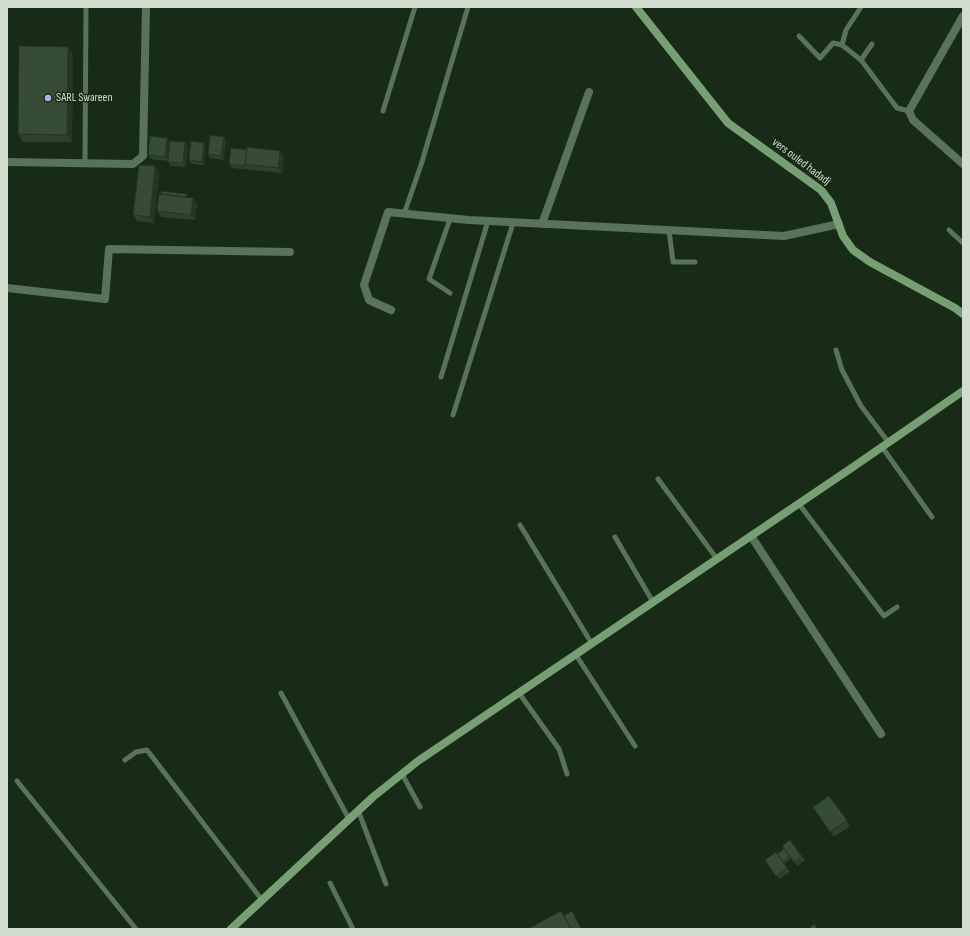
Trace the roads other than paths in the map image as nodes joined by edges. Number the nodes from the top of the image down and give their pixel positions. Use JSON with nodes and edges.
{"nodes":[{"id":1,"x":86,"y":7,"type":"edge"},
{"id":2,"x":146,"y":7,"type":"edge"},
{"id":3,"x":415,"y":7,"type":"edge"},
{"id":4,"x":468,"y":7,"type":"edge"},
{"id":5,"x":861,"y":7,"type":"edge"},
{"id":6,"x":640,"y":9,"type":"edge"},
{"id":7,"x":963,"y":16,"type":"edge"},
{"id":8,"x":799,"y":36,"type":"dead end"},
{"id":9,"x":872,"y":44,"type":"dead end"},
{"id":10,"x":842,"y":45,"type":"junction"},
{"id":11,"x":861,"y":60,"type":"junction"},
{"id":12,"x":589,"y":92,"type":"dead end"},
{"id":13,"x":384,"y":111,"type":"dead end"},
{"id":14,"x":909,"y":111,"type":"junction"},
{"id":15,"x":7,"y":162,"type":"edge"},
{"id":16,"x":85,"y":163,"type":"junction"},
{"id":17,"x":963,"y":164,"type":"edge"},
{"id":18,"x":404,"y":214,"type":"junction"},
{"id":19,"x":450,"y":219,"type":"junction"},
{"id":20,"x":488,"y":221,"type":"junction"},
{"id":21,"x":513,"y":223,"type":"junction"},
{"id":22,"x":542,"y":224,"type":"junction"},
{"id":23,"x":839,"y":224,"type":"junction"},
{"id":24,"x":669,"y":230,"type":"junction"},
{"id":25,"x":949,"y":230,"type":"dead end"},
{"id":26,"x":963,"y":243,"type":"edge"},
{"id":27,"x":290,"y":252,"type":"dead end"},
{"id":28,"x":695,"y":262,"type":"dead end"},
{"id":29,"x":7,"y":288,"type":"edge"},
{"id":30,"x":450,"y":293,"type":"dead end"},
{"id":31,"x":391,"y":310,"type":"dead end"},
{"id":32,"x":963,"y":314,"type":"edge"},
{"id":33,"x":836,"y":350,"type":"dead end"},
{"id":34,"x":441,"y":377,"type":"dead end"},
{"id":35,"x":963,"y":391,"type":"edge"},
{"id":36,"x":452,"y":416,"type":"dead end"},
{"id":37,"x":885,"y":445,"type":"junction"},
{"id":38,"x":658,"y":479,"type":"dead end"},
{"id":39,"x":799,"y":504,"type":"junction"},
{"id":40,"x":932,"y":517,"type":"dead end"},
{"id":41,"x":520,"y":525,"type":"dead end"},
{"id":42,"x":751,"y":536,"type":"junction"},
{"id":43,"x":615,"y":537,"type":"dead end"},
{"id":44,"x":717,"y":559,"type":"junction"},
{"id":45,"x":653,"y":602,"type":"junction"},
{"id":46,"x":897,"y":607,"type":"dead end"},
{"id":47,"x":592,"y":644,"type":"junction"},
{"id":48,"x":576,"y":655,"type":"junction"},
{"id":49,"x":281,"y":693,"type":"dead end"},
{"id":50,"x":519,"y":693,"type":"junction"},
{"id":51,"x":881,"y":734,"type":"dead end"},
{"id":52,"x":635,"y":746,"type":"dead end"},
{"id":53,"x":125,"y":760,"type":"dead end"},
{"id":54,"x":402,"y":774,"type":"junction"},
{"id":55,"x":567,"y":774,"type":"dead end"},
{"id":56,"x":17,"y":781,"type":"dead end"},
{"id":57,"x":420,"y":807,"type":"dead end"},
{"id":58,"x":358,"y":810,"type":"junction"},
{"id":59,"x":349,"y":819,"type":"junction"},
{"id":60,"x":330,"y":883,"type":"dead end"},
{"id":61,"x":386,"y":884,"type":"dead end"},
{"id":62,"x":262,"y":900,"type":"junction"},
{"id":63,"x":136,"y":929,"type":"edge"},
{"id":64,"x":231,"y":929,"type":"edge"},
{"id":65,"x":353,"y":929,"type":"edge"}],
"edges":[{"from":1,"to":16,"type":"lane"},
{"from":2,"to":16,"type":"street"},
{"from":3,"to":13,"type":"lane"},
{"from":4,"to":18,"type":"lane"},
{"from":5,"to":10,"type":"lane"},
{"from":6,"to":23,"type":"street","name":"vers ouled hadadj"},
{"from":7,"to":14,"type":"street"},
{"from":8,"to":10,"type":"lane"},
{"from":9,"to":11,"type":"lane"},
{"from":10,"to":11,"type":"lane"},
{"from":11,"to":14,"type":"lane"},
{"from":12,"to":22,"type":"street"},
{"from":14,"to":17,"type":"street"},
{"from":15,"to":16,"type":"street"},
{"from":18,"to":19,"type":"street"},
{"from":18,"to":31,"type":"street"},
{"from":19,"to":20,"type":"street"},
{"from":19,"to":30,"type":"lane"},
{"from":20,"to":21,"type":"street"},
{"from":20,"to":34,"type":"lane"},
{"from":21,"to":22,"type":"street"},
{"from":21,"to":36,"type":"lane"},
{"from":22,"to":24,"type":"street"},
{"from":23,"to":24,"type":"street"},
{"from":23,"to":32,"type":"street","name":"vers ouled hadadj"},
{"from":24,"to":28,"type":"lane"},
{"from":25,"to":26,"type":"lane"},
{"from":27,"to":29,"type":"street"},
{"from":33,"to":37,"type":"lane"},
{"from":35,"to":37,"type":"street"},
{"from":37,"to":39,"type":"street"},
{"from":37,"to":40,"type":"lane"},
{"from":38,"to":44,"type":"lane"},
{"from":39,"to":42,"type":"street"},
{"from":39,"to":46,"type":"lane"},
{"from":41,"to":47,"type":"lane"},
{"from":42,"to":44,"type":"street"},
{"from":42,"to":51,"type":"street"},
{"from":43,"to":45,"type":"lane"},
{"from":44,"to":45,"type":"street"},
{"from":45,"to":47,"type":"street"},
{"from":47,"to":48,"type":"street"},
{"from":48,"to":50,"type":"street"},
{"from":48,"to":52,"type":"lane"},
{"from":49,"to":59,"type":"lane"},
{"from":50,"to":54,"type":"street"},
{"from":50,"to":55,"type":"lane"},
{"from":53,"to":62,"type":"lane"},
{"from":54,"to":57,"type":"lane"},
{"from":54,"to":58,"type":"street"},
{"from":56,"to":63,"type":"lane"},
{"from":58,"to":59,"type":"street"},
{"from":58,"to":61,"type":"lane"},
{"from":59,"to":62,"type":"street"},
{"from":60,"to":65,"type":"lane"},
{"from":62,"to":64,"type":"street"}]}
